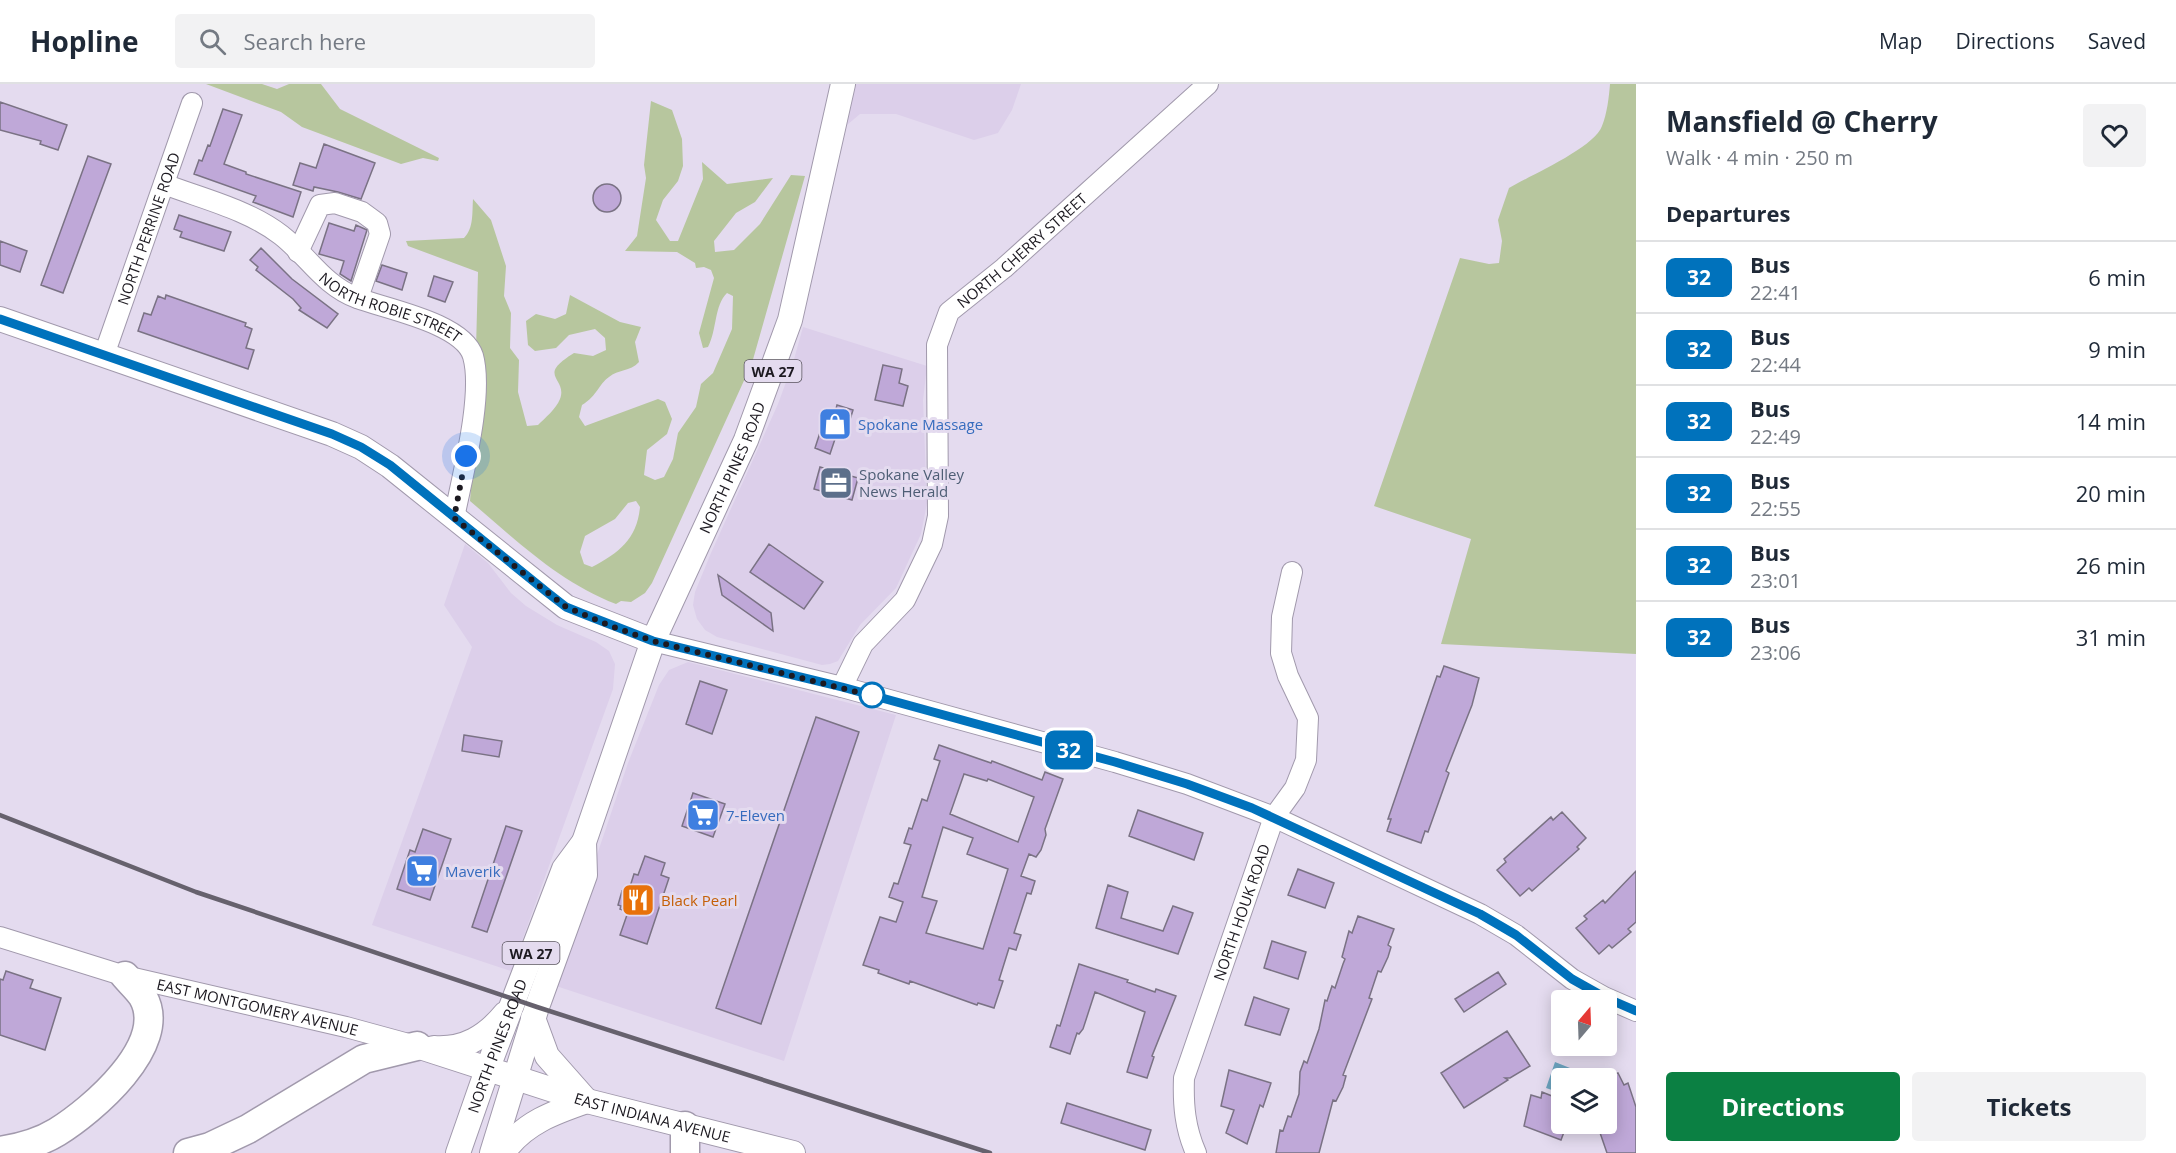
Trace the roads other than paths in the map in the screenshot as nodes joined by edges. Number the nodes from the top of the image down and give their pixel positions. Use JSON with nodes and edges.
{"nodes":[{"id":1,"x":843,"y":84,"type":"edge"},
{"id":2,"x":1208,"y":84,"type":"edge"},
{"id":3,"x":192,"y":103,"type":"dead end"},
{"id":4,"x":164,"y":184,"type":"junction"},
{"id":5,"x":298,"y":252,"type":"junction"},
{"id":6,"x":358,"y":298,"type":"junction"},
{"id":7,"x":0,"y":318,"type":"edge"},
{"id":8,"x":104,"y":355,"type":"junction"},
{"id":9,"x":454,"y":518,"type":"junction"},
{"id":10,"x":1292,"y":572,"type":"dead end"},
{"id":11,"x":653,"y":641,"type":"junction"},
{"id":12,"x":842,"y":687,"type":"junction"},
{"id":13,"x":1274,"y":817,"type":"junction"},
{"id":14,"x":584,"y":842,"type":"junction"},
{"id":15,"x":0,"y":936,"type":"edge"},
{"id":16,"x":125,"y":976,"type":"junction"},
{"id":17,"x":513,"y":1005,"type":"junction"},
{"id":18,"x":1636,"y":1011,"type":"edge"},
{"id":19,"x":533,"y":1018,"type":"junction"},
{"id":20,"x":417,"y":1046,"type":"junction"},
{"id":21,"x":487,"y":1070,"type":"junction"},
{"id":22,"x":514,"y":1078,"type":"junction"},
{"id":23,"x":587,"y":1101,"type":"junction"},
{"id":24,"x":685,"y":1139,"type":"edge"},
{"id":25,"x":0,"y":1151,"type":"edge"},
{"id":26,"x":188,"y":1153,"type":"edge"},
{"id":27,"x":458,"y":1153,"type":"edge"},
{"id":28,"x":492,"y":1153,"type":"edge"},
{"id":29,"x":503,"y":1153,"type":"edge"},
{"id":30,"x":793,"y":1153,"type":"edge"},
{"id":31,"x":1196,"y":1153,"type":"edge"}],
"edges":[{"from":1,"to":11,"type":"main road","name":"NORTH PINES ROAD","number":"WA 27"},
{"from":2,"to":12,"type":"street","name":"NORTH CHERRY STREET"},
{"from":3,"to":4,"type":"street","name":"NORTH PERRINE ROAD"},
{"from":4,"to":5,"type":"street","name":"NORTH ROBIE STREET"},
{"from":4,"to":8,"type":"street","name":"NORTH PERRINE ROAD"},
{"from":5,"to":6,"type":"street","name":"NORTH ROBIE STREET"},
{"from":5,"to":6,"type":"street"},
{"from":6,"to":9,"type":"street","name":"NORTH ROBIE STREET"},
{"from":7,"to":8,"type":"main road"},
{"from":8,"to":9,"type":"main road"},
{"from":9,"to":11,"type":"main road"},
{"from":10,"to":13,"type":"street","name":"NORTH HOUK ROAD"},
{"from":11,"to":12,"type":"street"},
{"from":11,"to":14,"type":"main road","name":"NORTH PINES ROAD","number":"WA 27"},
{"from":12,"to":13,"type":"street"},
{"from":13,"to":18,"type":"street"},
{"from":13,"to":31,"type":"street","name":"NORTH HOUK ROAD"},
{"from":14,"to":17,"type":"main road","name":"NORTH PINES ROAD","number":"WA 27"},
{"from":14,"to":19,"type":"main road","name":"NORTH PINES ROAD","number":"WA 27"},
{"from":15,"to":16,"type":"street","name":"EAST MONTGOMERY AVENUE"},
{"from":16,"to":20,"type":"street","name":"EAST MONTGOMERY AVENUE"},
{"from":16,"to":25,"type":"highway"},
{"from":17,"to":20,"type":"main road"},
{"from":17,"to":21,"type":"main road","name":"NORTH PINES ROAD","number":"WA 27"},
{"from":19,"to":22,"type":"main road","name":"NORTH PINES ROAD","number":"WA 27"},
{"from":19,"to":23,"type":"main road"},
{"from":20,"to":21,"type":"main road","name":"EAST MONTGOMERY AVENUE"},
{"from":20,"to":26,"type":"highway"},
{"from":21,"to":22,"type":"main road","name":"EAST MONTGOMERY AVENUE"},
{"from":21,"to":27,"type":"main road","name":"NORTH PINES ROAD","number":"WA 27"},
{"from":22,"to":23,"type":"main road","name":"EAST INDIANA AVENUE"},
{"from":22,"to":28,"type":"main road","name":"NORTH PINES ROAD","number":"WA 27"},
{"from":23,"to":24,"type":"main road","name":"EAST INDIANA AVENUE"},
{"from":23,"to":29,"type":"main road"},
{"from":24,"to":30,"type":"main road","name":"EAST INDIANA AVENUE"}]}
